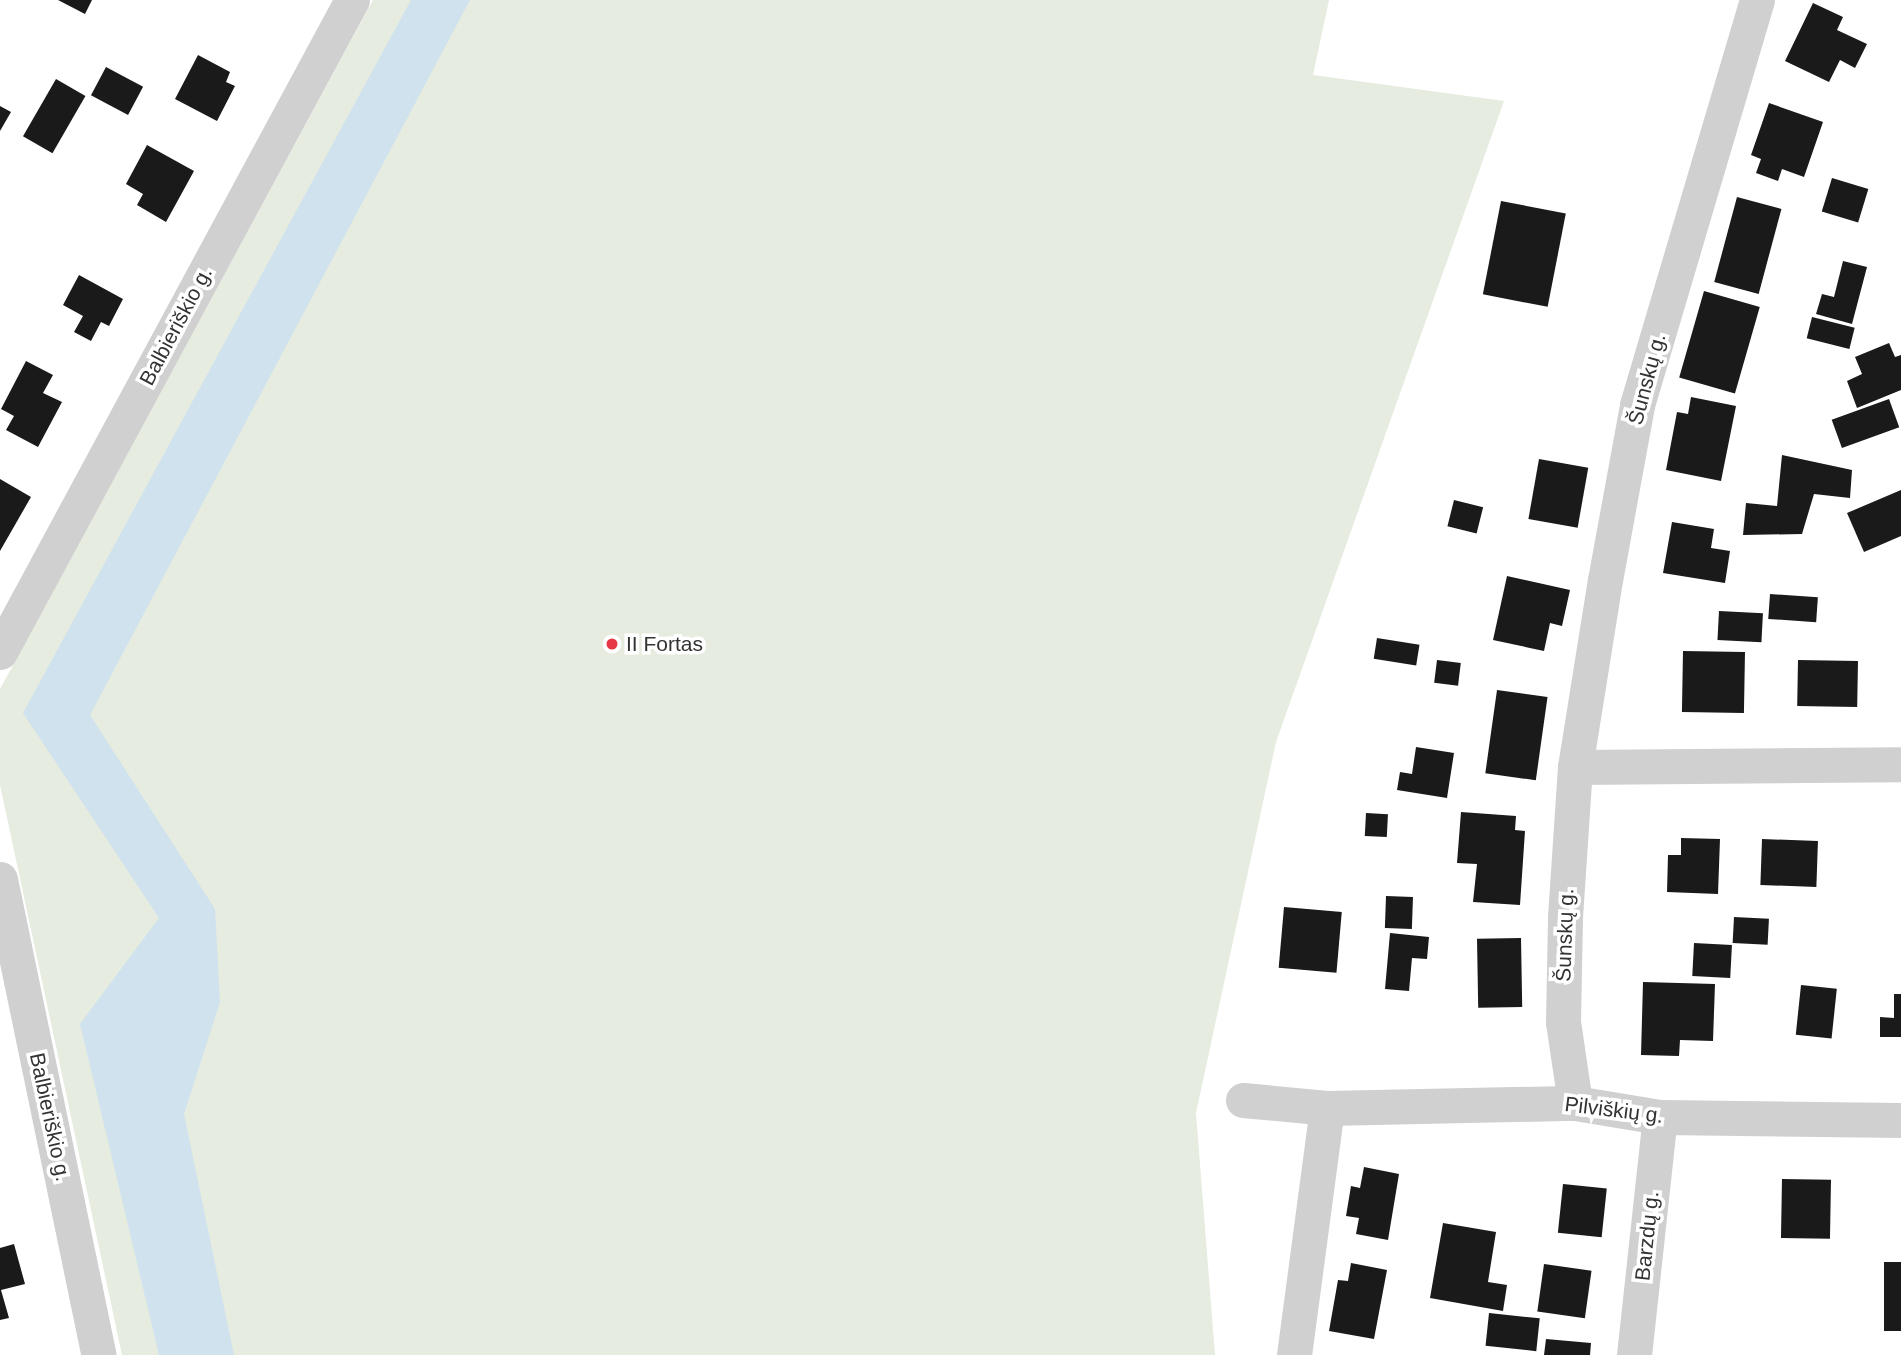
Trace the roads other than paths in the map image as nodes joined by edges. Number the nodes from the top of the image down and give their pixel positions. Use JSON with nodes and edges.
{"nodes":[{"id":1,"x":352,"y":0,"type":"edge"},
{"id":2,"x":1757,"y":0,"type":"edge"},
{"id":3,"x":0,"y":652,"type":"edge"},
{"id":4,"x":1901,"y":764,"type":"edge"},
{"id":5,"x":1575,"y":767,"type":"junction"},
{"id":6,"x":0,"y":879,"type":"edge"},
{"id":7,"x":1242,"y":1100,"type":"dead end"},
{"id":8,"x":1574,"y":1103,"type":"junction"},
{"id":9,"x":1327,"y":1108,"type":"junction"},
{"id":10,"x":1660,"y":1117,"type":"junction"},
{"id":11,"x":1901,"y":1120,"type":"edge"},
{"id":12,"x":99,"y":1355,"type":"edge"},
{"id":13,"x":1294,"y":1355,"type":"edge"},
{"id":14,"x":1634,"y":1355,"type":"edge"}],
"edges":[{"from":1,"to":3,"type":"street","name":"Balbieriškio g."},
{"from":2,"to":5,"type":"street","name":"Šunskų g."},
{"from":4,"to":5,"type":"street"},
{"from":5,"to":8,"type":"street","name":"Šunskų g."},
{"from":6,"to":12,"type":"street","name":"Balbieriškio g."},
{"from":7,"to":9,"type":"street","name":"Pilviškių g."},
{"from":8,"to":9,"type":"street","name":"Pilviškių g."},
{"from":8,"to":10,"type":"street","name":"Pilviškių g."},
{"from":9,"to":13,"type":"street"},
{"from":10,"to":11,"type":"street","name":"Pilviškių g."},
{"from":10,"to":14,"type":"street","name":"Barzdų g."}]}
